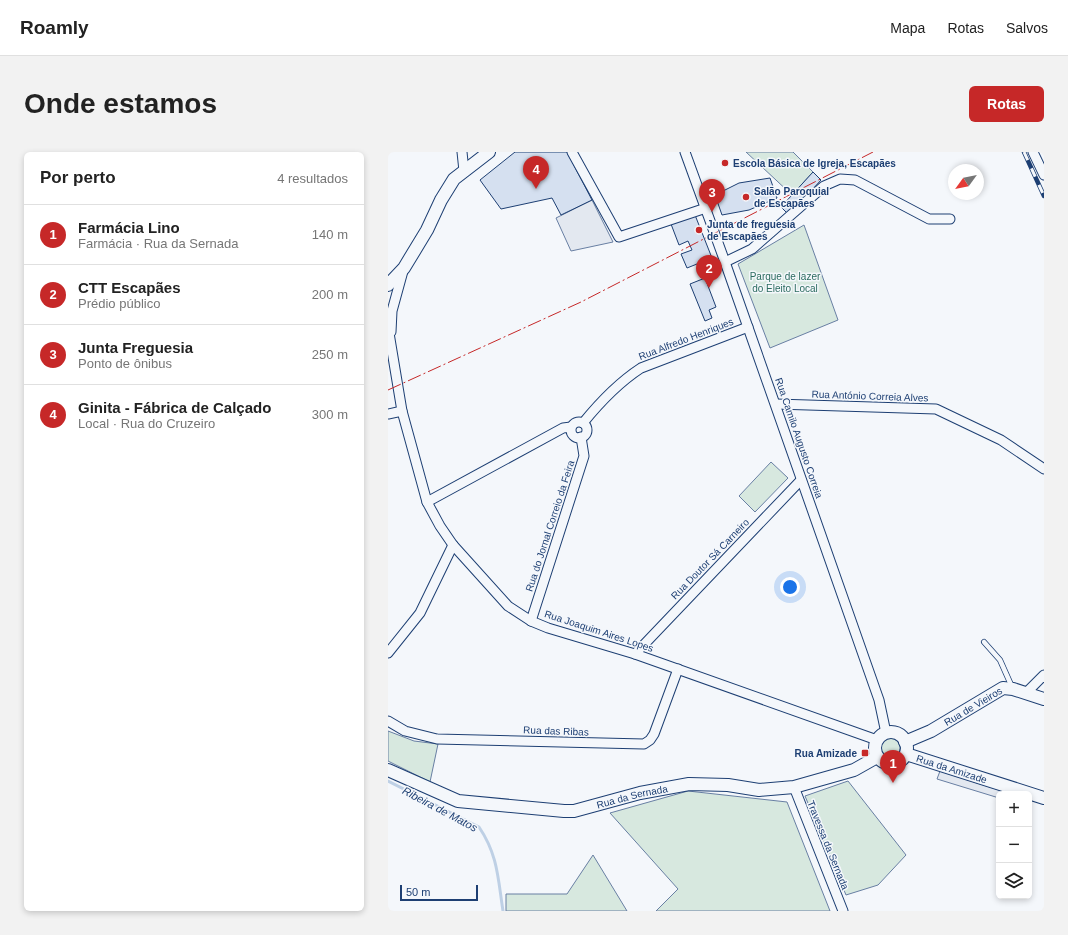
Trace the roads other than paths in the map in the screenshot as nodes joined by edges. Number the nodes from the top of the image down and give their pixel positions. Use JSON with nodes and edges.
{"nodes":[{"id":1,"x":462,"y":152,"type":"edge"},
{"id":2,"x":488,"y":152,"type":"edge"},
{"id":3,"x":572,"y":152,"type":"edge"},
{"id":4,"x":685,"y":152,"type":"edge"},
{"id":5,"x":1033,"y":152,"type":"edge"},
{"id":6,"x":464,"y":171,"type":"junction"},
{"id":7,"x":1044,"y":175,"type":"edge"},
{"id":8,"x":706,"y":208,"type":"junction"},
{"id":9,"x":950,"y":219,"type":"dead end"},
{"id":10,"x":725,"y":262,"type":"junction"},
{"id":11,"x":404,"y":268,"type":"junction"},
{"id":12,"x":388,"y":284,"type":"edge"},
{"id":13,"x":388,"y":327,"type":"edge"},
{"id":14,"x":748,"y":327,"type":"junction"},
{"id":15,"x":390,"y":339,"type":"edge"},
{"id":16,"x":776,"y":404,"type":"junction"},
{"id":17,"x":402,"y":411,"type":"junction"},
{"id":18,"x":388,"y":414,"type":"edge"},
{"id":19,"x":583,"y":423,"type":"junction"},
{"id":20,"x":571,"y":427,"type":"junction"},
{"id":21,"x":581,"y":437,"type":"junction"},
{"id":22,"x":1044,"y":469,"type":"edge"},
{"id":23,"x":801,"y":480,"type":"junction"},
{"id":24,"x":427,"y":502,"type":"junction"},
{"id":25,"x":453,"y":545,"type":"junction"},
{"id":26,"x":531,"y":621,"type":"junction"},
{"id":27,"x":984,"y":642,"type":"dead end"},
{"id":28,"x":388,"y":653,"type":"edge"},
{"id":29,"x":634,"y":654,"type":"junction"},
{"id":30,"x":678,"y":669,"type":"junction"},
{"id":31,"x":1044,"y":675,"type":"edge"},
{"id":32,"x":1013,"y":689,"type":"junction"},
{"id":33,"x":1026,"y":693,"type":"junction"},
{"id":34,"x":1044,"y":699,"type":"edge"},
{"id":35,"x":388,"y":721,"type":"edge"},
{"id":36,"x":881,"y":737,"type":"junction"},
{"id":37,"x":905,"y":748,"type":"junction"},
{"id":38,"x":877,"y":757,"type":"junction"},
{"id":39,"x":388,"y":770,"type":"edge"},
{"id":40,"x":794,"y":787,"type":"junction"},
{"id":41,"x":1044,"y":798,"type":"edge"},
{"id":42,"x":843,"y":911,"type":"edge"}],
"edges":[{"from":1,"to":6,"type":"street"},
{"from":2,"to":6,"type":"street"},
{"from":3,"to":8,"type":"street"},
{"from":4,"to":8,"type":"street","name":"Rua Camilo Augusto Correia"},
{"from":5,"to":7,"type":"street"},
{"from":6,"to":11,"type":"street"},
{"from":8,"to":10,"type":"street","name":"Rua Camilo Augusto Correia"},
{"from":9,"to":10,"type":"street"},
{"from":10,"to":14,"type":"street","name":"Rua Camilo Augusto Correia"},
{"from":11,"to":12,"type":"street"},
{"from":11,"to":15,"type":"street"},
{"from":13,"to":15,"type":"street"},
{"from":14,"to":16,"type":"street","name":"Rua Camilo Augusto Correia"},
{"from":14,"to":19,"type":"street","name":"Rua Alfredo Henriques"},
{"from":15,"to":17,"type":"street","name":"Rua Joaquim Aires Lopes"},
{"from":16,"to":22,"type":"street","name":"Rua António Correia Alves"},
{"from":16,"to":23,"type":"street","name":"Rua Camilo Augusto Correia"},
{"from":17,"to":18,"type":"street"},
{"from":17,"to":24,"type":"street","name":"Rua Joaquim Aires Lopes"},
{"from":19,"to":20,"type":"street"},
{"from":19,"to":21,"type":"street"},
{"from":20,"to":21,"type":"street"},
{"from":20,"to":24,"type":"street"},
{"from":21,"to":26,"type":"street","name":"Rua do Jornal Correio da Feira"},
{"from":23,"to":29,"type":"street","name":"Rua Doutor Sá Carneiro"},
{"from":23,"to":36,"type":"street","name":"Rua Camilo Augusto Correia"},
{"from":24,"to":25,"type":"street","name":"Rua Joaquim Aires Lopes"},
{"from":25,"to":26,"type":"street","name":"Rua Joaquim Aires Lopes"},
{"from":25,"to":28,"type":"street"},
{"from":26,"to":29,"type":"street","name":"Rua Joaquim Aires Lopes"},
{"from":27,"to":32,"type":"lane"},
{"from":29,"to":30,"type":"street","name":"Rua Joaquim Aires Lopes"},
{"from":30,"to":35,"type":"street","name":"Rua das Ribas"},
{"from":30,"to":36,"type":"street","name":"Rua Joaquim Aires Lopes"},
{"from":31,"to":33,"type":"street"},
{"from":32,"to":33,"type":"street","name":"Rua de Vieiros"},
{"from":32,"to":37,"type":"street","name":"Rua de Vieiros"},
{"from":33,"to":34,"type":"street","name":"Rua de Vieiros"},
{"from":36,"to":37,"type":"street"},
{"from":36,"to":38,"type":"street"},
{"from":37,"to":38,"type":"street"},
{"from":37,"to":41,"type":"street","name":"Rua da Amizade"},
{"from":38,"to":40,"type":"street","name":"Rua da Sernada"},
{"from":39,"to":40,"type":"street","name":"Rua da Sernada"},
{"from":40,"to":42,"type":"street","name":"Travessa da Sernada"}]}
